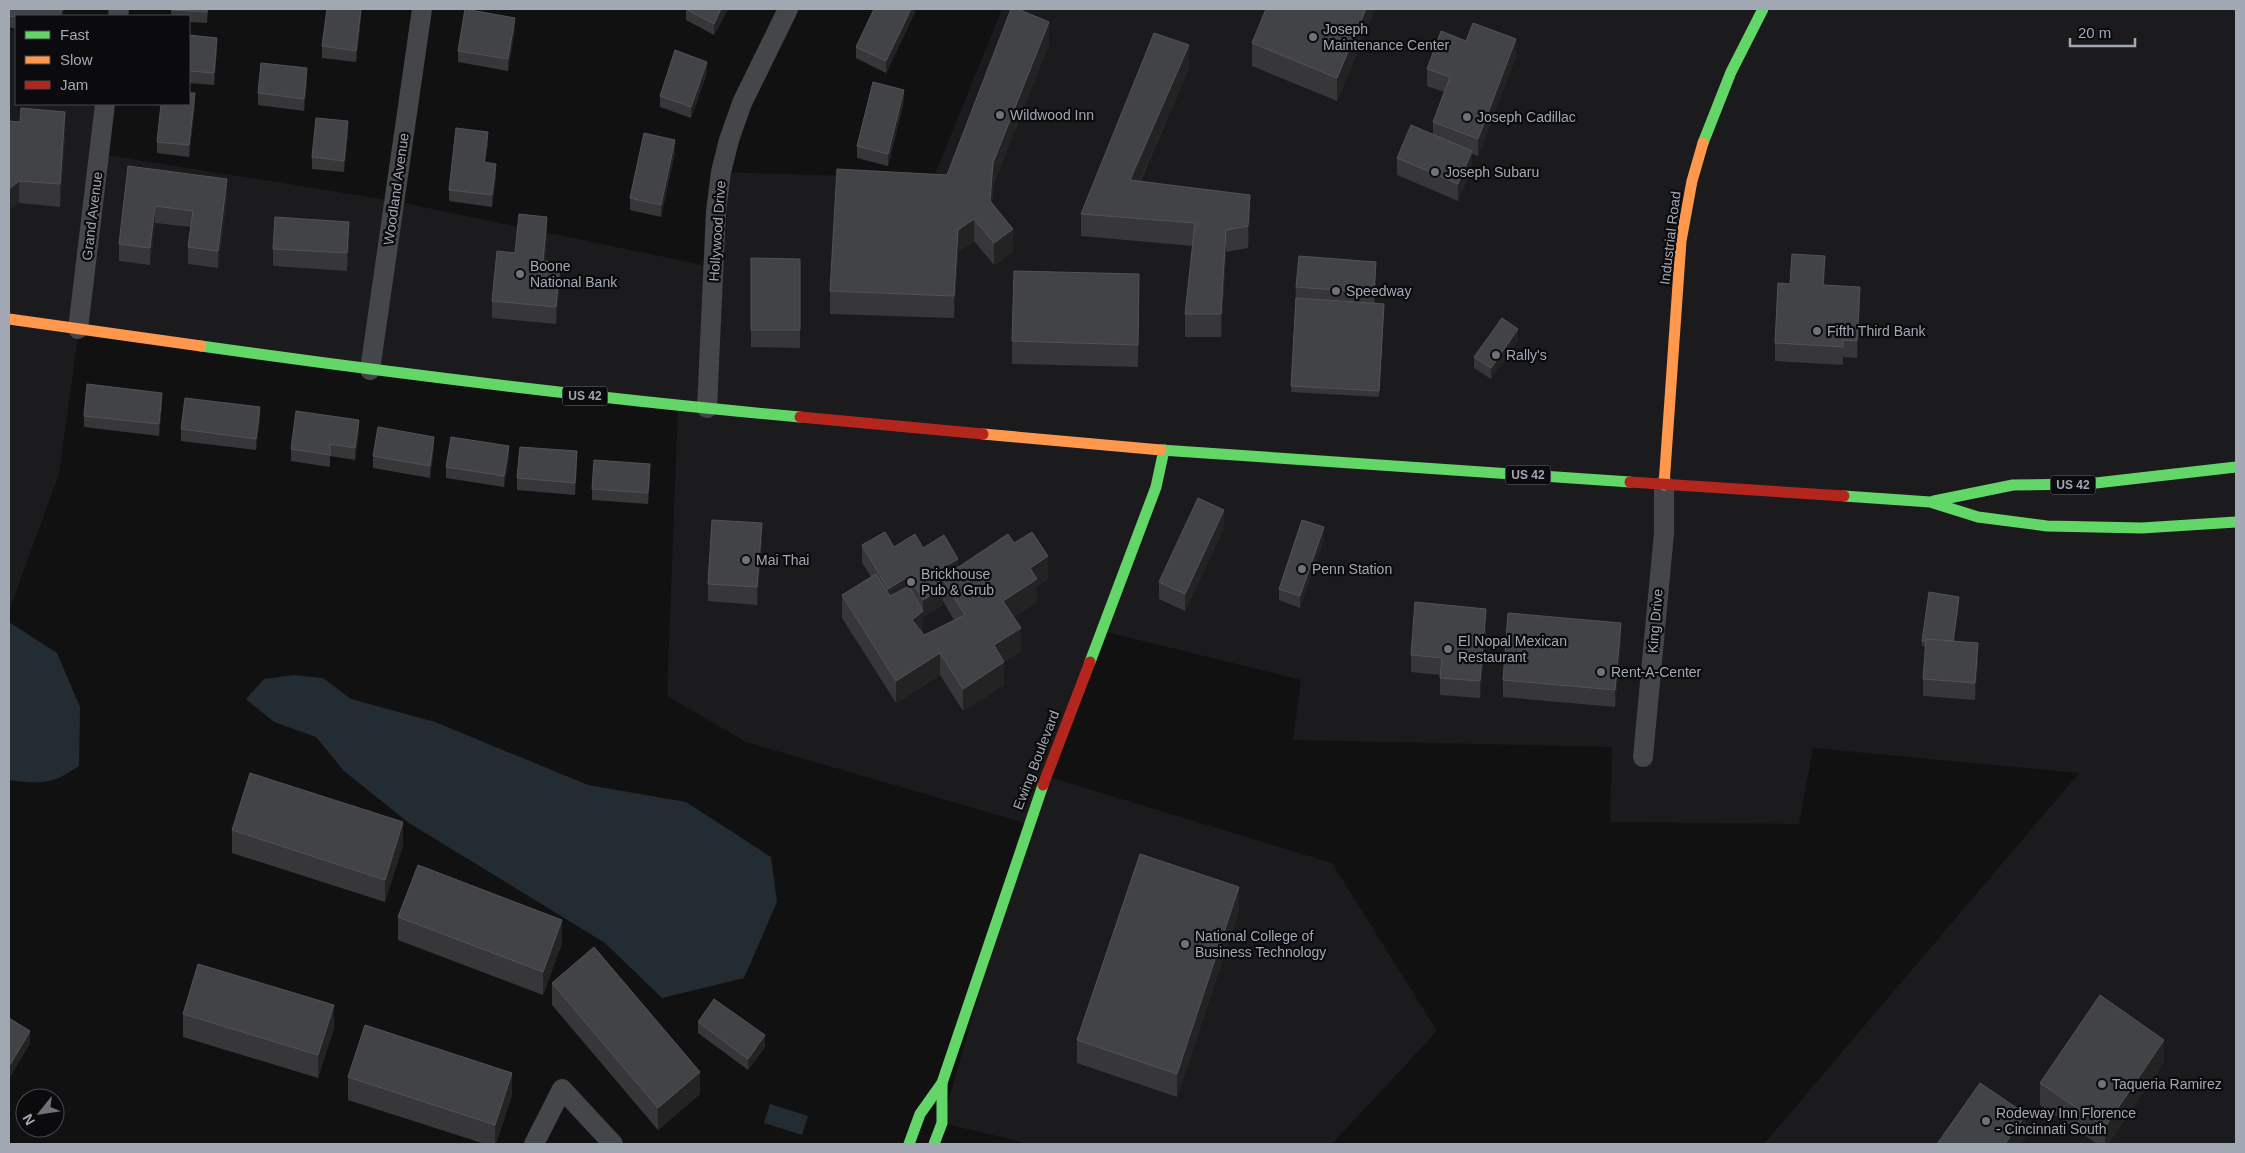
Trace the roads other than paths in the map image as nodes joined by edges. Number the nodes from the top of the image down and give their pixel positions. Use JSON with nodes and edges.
{"nodes":[{"id":1,"x":422,"y":9,"type":"edge"},
{"id":2,"x":788,"y":9,"type":"edge"},
{"id":3,"x":1763,"y":9,"type":"edge"},
{"id":4,"x":105,"y":105,"type":"edge"},
{"id":5,"x":9,"y":319,"type":"edge"},
{"id":6,"x":78,"y":329,"type":"junction"},
{"id":7,"x":370,"y":370,"type":"junction"},
{"id":8,"x":707,"y":408,"type":"junction"},
{"id":9,"x":1164,"y":450,"type":"junction"},
{"id":10,"x":2236,"y":467,"type":"edge"},
{"id":11,"x":1664,"y":485,"type":"junction"},
{"id":12,"x":1930,"y":502,"type":"junction"},
{"id":13,"x":2236,"y":522,"type":"edge"},
{"id":14,"x":1643,"y":757,"type":"dead end"},
{"id":15,"x":942,"y":1083,"type":"junction"},
{"id":16,"x":534,"y":1144,"type":"edge"},
{"id":17,"x":613,"y":1144,"type":"edge"},
{"id":18,"x":909,"y":1144,"type":"edge"},
{"id":19,"x":934,"y":1144,"type":"edge"}],
"edges":[{"from":1,"to":7,"type":"street","name":"Woodland Avenue"},
{"from":2,"to":8,"type":"street","name":"Hollywood Drive"},
{"from":3,"to":11,"type":"main road","name":"Industrial Road"},
{"from":4,"to":6,"type":"street","name":"Grand Avenue"},
{"from":5,"to":6,"type":"main road","number":"US 42"},
{"from":6,"to":7,"type":"main road","number":"US 42"},
{"from":7,"to":8,"type":"main road","number":"US 42"},
{"from":8,"to":9,"type":"main road","number":"US 42"},
{"from":9,"to":11,"type":"main road","number":"US 42"},
{"from":9,"to":15,"type":"main road","name":"Ewing Boulevard"},
{"from":10,"to":12,"type":"main road","number":"US 42"},
{"from":11,"to":12,"type":"main road","number":"US 42"},
{"from":11,"to":14,"type":"street","name":"King Drive"},
{"from":12,"to":13,"type":"main road","number":"US 42"},
{"from":15,"to":18,"type":"main road","name":"Ewing Boulevard"},
{"from":15,"to":19,"type":"main road","name":"Ewing Boulevard"},
{"from":16,"to":17,"type":"street"}]}
